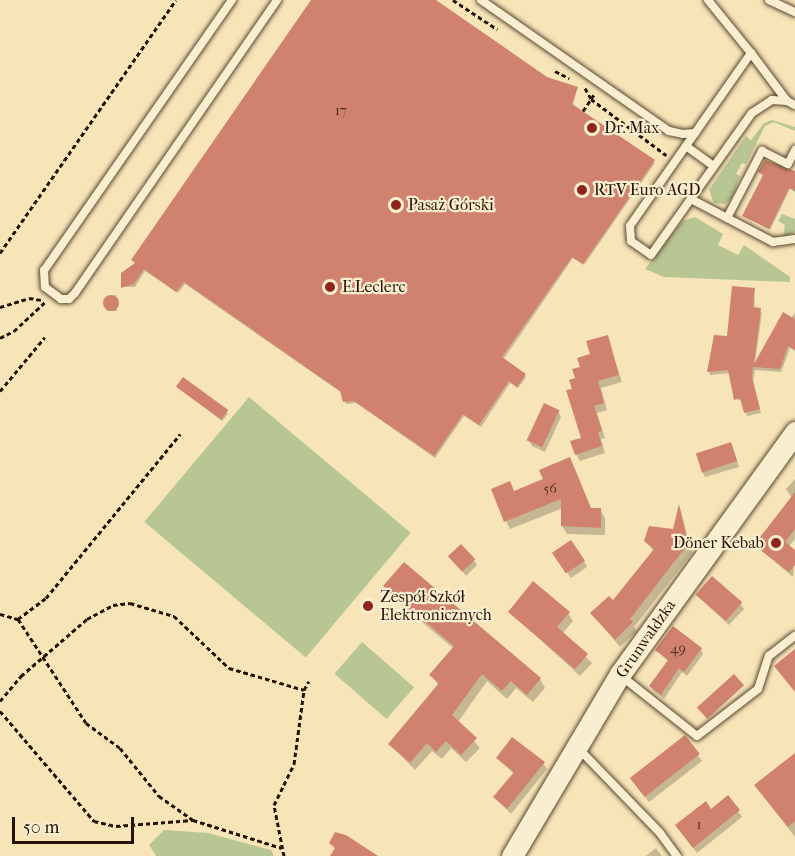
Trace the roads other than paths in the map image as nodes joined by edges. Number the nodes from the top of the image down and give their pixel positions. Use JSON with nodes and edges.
{"nodes":[{"id":1,"x":232,"y":0,"type":"edge"},
{"id":2,"x":277,"y":0,"type":"edge"},
{"id":3,"x":481,"y":0,"type":"edge"},
{"id":4,"x":708,"y":0,"type":"edge"},
{"id":5,"x":769,"y":0,"type":"edge"},
{"id":6,"x":795,"y":12,"type":"edge"},
{"id":7,"x":752,"y":53,"type":"junction"},
{"id":8,"x":791,"y":103,"type":"edge"},
{"id":9,"x":695,"y":133,"type":"junction"},
{"id":10,"x":686,"y":146,"type":"junction"},
{"id":11,"x":795,"y":150,"type":"edge"},
{"id":12,"x":714,"y":166,"type":"junction"},
{"id":13,"x":691,"y":199,"type":"junction"},
{"id":14,"x":727,"y":218,"type":"junction"},
{"id":15,"x":795,"y":239,"type":"edge"},
{"id":16,"x":795,"y":432,"type":"edge"},
{"id":17,"x":795,"y":636,"type":"edge"},
{"id":18,"x":620,"y":674,"type":"junction"},
{"id":19,"x":575,"y":746,"type":"junction"},
{"id":20,"x":512,"y":856,"type":"edge"},
{"id":21,"x":677,"y":856,"type":"edge"}],
"edges":[{"from":1,"to":2,"type":"lane"},
{"from":3,"to":9,"type":"lane"},
{"from":4,"to":7,"type":"lane"},
{"from":5,"to":6,"type":"lane"},
{"from":7,"to":8,"type":"lane"},
{"from":7,"to":9,"type":"lane"},
{"from":8,"to":12,"type":"lane"},
{"from":9,"to":10,"type":"lane"},
{"from":10,"to":12,"type":"lane"},
{"from":10,"to":13,"type":"lane"},
{"from":11,"to":14,"type":"lane"},
{"from":12,"to":13,"type":"lane"},
{"from":13,"to":14,"type":"lane"},
{"from":14,"to":15,"type":"lane"},
{"from":16,"to":18,"type":"street","name":"Grunwaldzka"},
{"from":17,"to":18,"type":"lane"},
{"from":18,"to":19,"type":"street","name":"Grunwaldzka"},
{"from":19,"to":20,"type":"street","name":"Grunwaldzka"},
{"from":19,"to":21,"type":"lane"}]}
